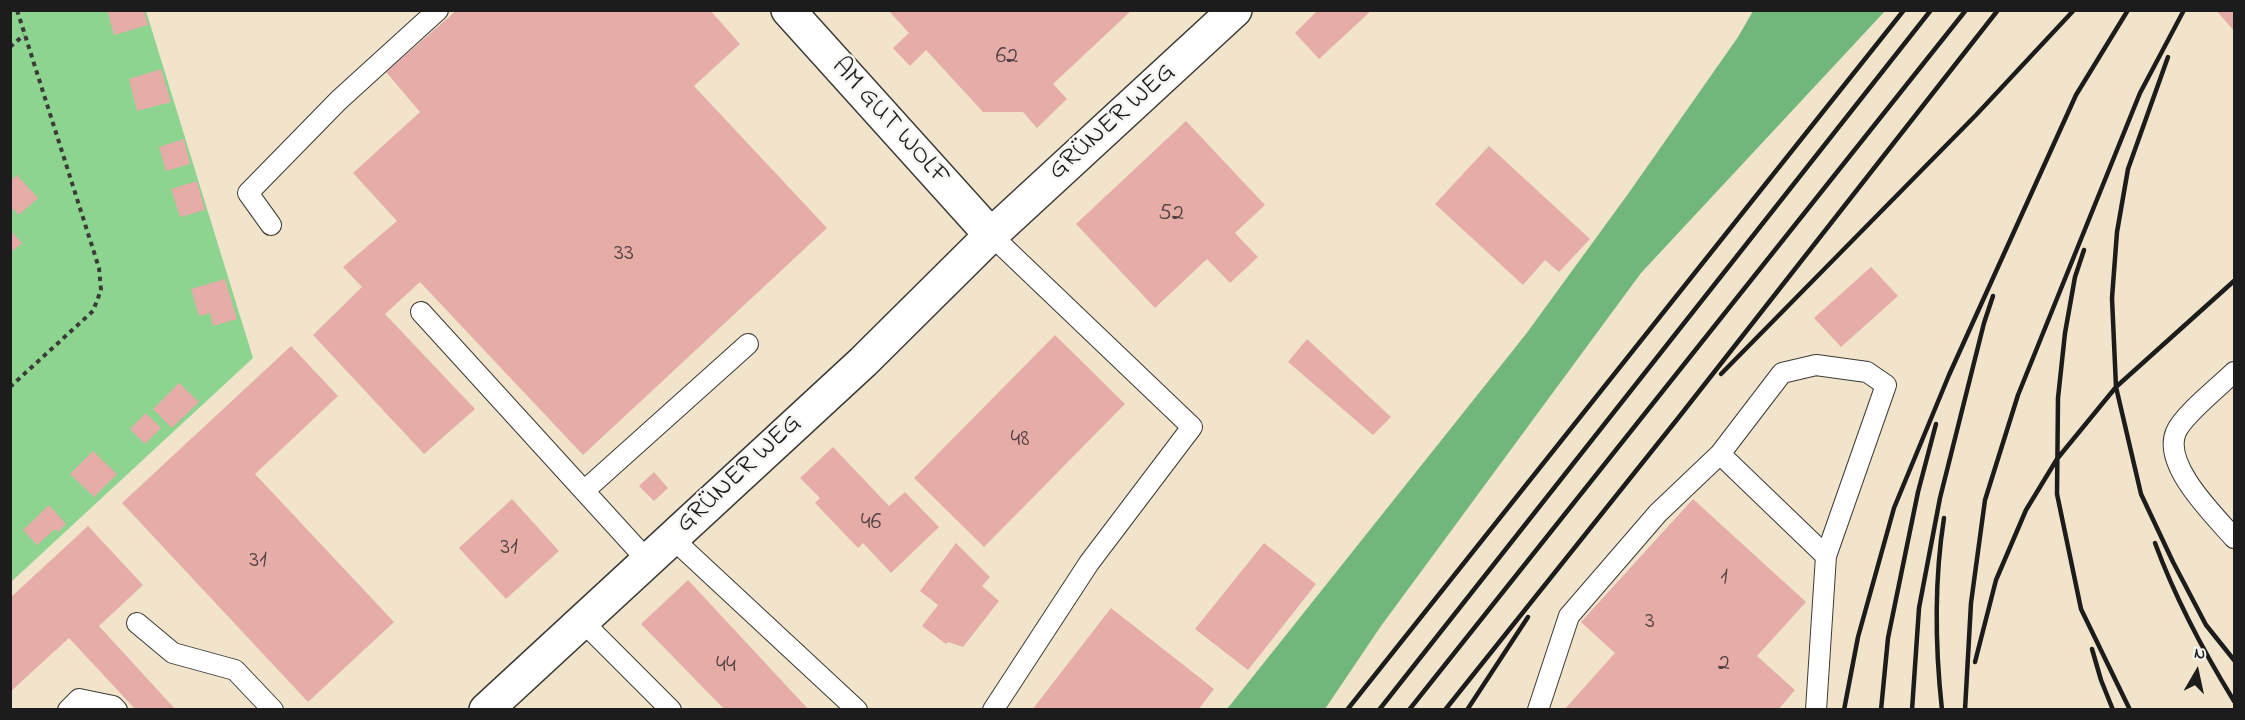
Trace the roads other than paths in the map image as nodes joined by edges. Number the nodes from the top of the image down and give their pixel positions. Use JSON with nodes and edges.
{"nodes":[{"id":1,"x":438,"y":10,"type":"edge"},
{"id":2,"x":1235,"y":10,"type":"edge"},
{"id":3,"x":798,"y":14,"type":"edge"},
{"id":4,"x":271,"y":225,"type":"dead end"},
{"id":5,"x":991,"y":235,"type":"junction"},
{"id":6,"x":421,"y":312,"type":"dead end"},
{"id":7,"x":748,"y":344,"type":"dead end"},
{"id":8,"x":2235,"y":372,"type":"edge"},
{"id":9,"x":1720,"y":454,"type":"junction"},
{"id":10,"x":584,"y":490,"type":"junction"},
{"id":11,"x":672,"y":538,"type":"junction"},
{"id":12,"x":2235,"y":538,"type":"edge"},
{"id":13,"x":1826,"y":556,"type":"junction"},
{"id":14,"x":647,"y":560,"type":"junction"},
{"id":15,"x":582,"y":621,"type":"junction"},
{"id":16,"x":137,"y":623,"type":"dead end"},
{"id":17,"x":68,"y":710,"type":"edge"},
{"id":18,"x":117,"y":710,"type":"edge"},
{"id":19,"x":273,"y":710,"type":"edge"},
{"id":20,"x":486,"y":710,"type":"edge"},
{"id":21,"x":671,"y":710,"type":"edge"},
{"id":22,"x":857,"y":710,"type":"edge"},
{"id":23,"x":993,"y":710,"type":"edge"},
{"id":24,"x":1538,"y":710,"type":"edge"},
{"id":25,"x":1816,"y":710,"type":"edge"}],
"edges":[{"from":1,"to":4,"type":"lane"},
{"from":2,"to":5,"type":"street","name":"GRÜNER WEG"},
{"from":3,"to":5,"type":"street","name":"AM GUT WOLF"},
{"from":5,"to":11,"type":"street","name":"GRÜNER WEG"},
{"from":5,"to":23,"type":"lane"},
{"from":6,"to":10,"type":"lane"},
{"from":7,"to":10,"type":"lane"},
{"from":8,"to":12,"type":"lane"},
{"from":9,"to":13,"type":"lane"},
{"from":9,"to":13,"type":"lane"},
{"from":9,"to":24,"type":"lane"},
{"from":10,"to":14,"type":"lane"},
{"from":11,"to":14,"type":"street","name":"GRÜNER WEG"},
{"from":11,"to":22,"type":"lane"},
{"from":13,"to":25,"type":"lane"},
{"from":14,"to":15,"type":"street","name":"GRÜNER WEG"},
{"from":15,"to":20,"type":"street","name":"GRÜNER WEG"},
{"from":15,"to":21,"type":"lane"},
{"from":16,"to":19,"type":"lane"},
{"from":17,"to":18,"type":"lane"}]}
